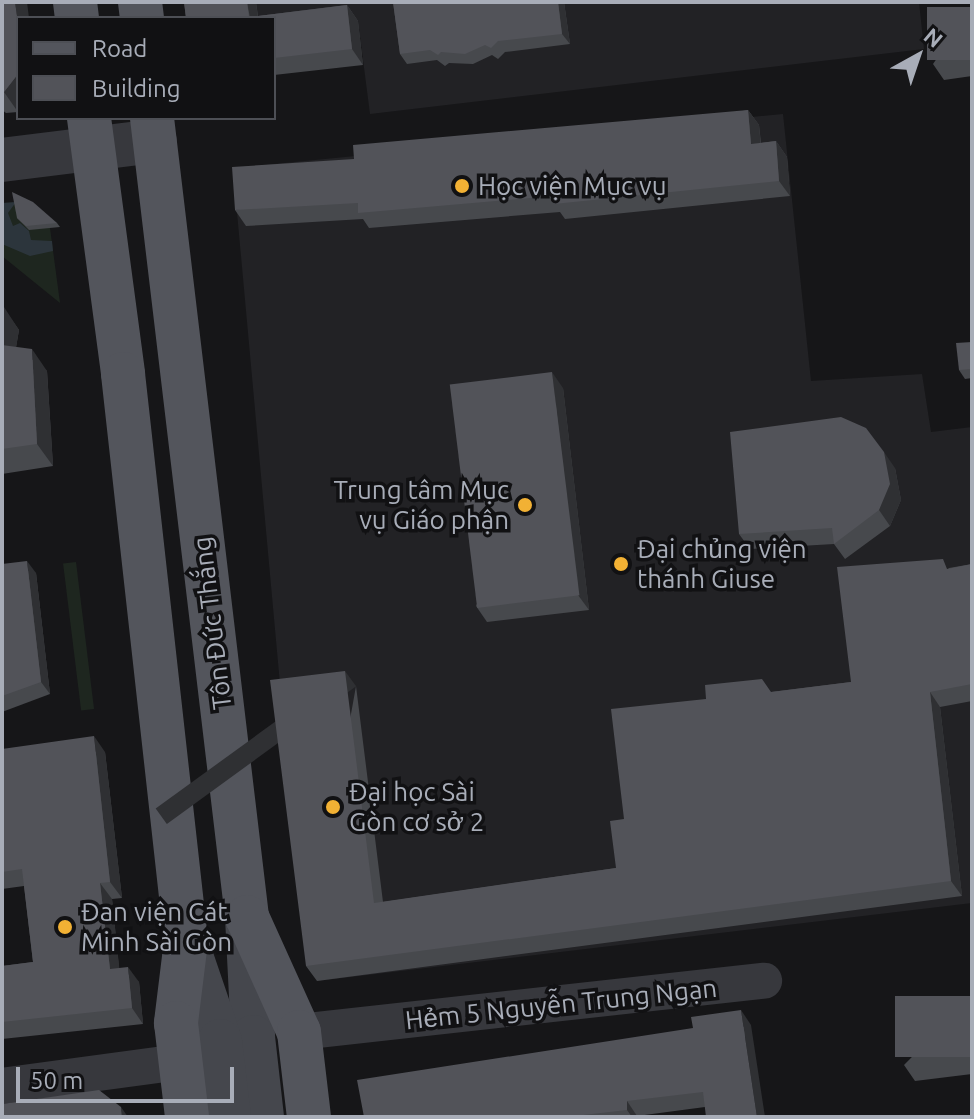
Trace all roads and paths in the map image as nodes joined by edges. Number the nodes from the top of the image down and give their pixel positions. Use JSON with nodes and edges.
{"nodes":[{"id":1,"x":153,"y":130,"type":"edge"},
{"id":2,"x":91,"y":133,"type":"edge"},
{"id":3,"x":2,"y":160,"type":"edge"},
{"id":4,"x":174,"y":300,"type":"junction"},
{"id":5,"x":115,"y":309,"type":"junction"},
{"id":6,"x":247,"y":917,"type":"junction"},
{"id":7,"x":186,"y":941,"type":"junction"},
{"id":8,"x":764,"y":981,"type":"dead end"},
{"id":9,"x":299,"y":1032,"type":"junction"},
{"id":10,"x":236,"y":1039,"type":"junction"},
{"id":11,"x":180,"y":1062,"type":"junction"},
{"id":12,"x":2,"y":1086,"type":"edge"},
{"id":13,"x":187,"y":1117,"type":"edge"},
{"id":14,"x":229,"y":1117,"type":"edge"},
{"id":15,"x":262,"y":1117,"type":"edge"},
{"id":16,"x":309,"y":1117,"type":"edge"}],
"edges":[{"from":1,"to":2,"type":"street"},
{"from":1,"to":4,"type":"main road","name":"Tôn Đức Thắng"},
{"from":2,"to":3,"type":"street"},
{"from":2,"to":5,"type":"main road"},
{"from":4,"to":5,"type":"main road"},
{"from":4,"to":6,"type":"main road","name":"Tôn Đức Thắng"},
{"from":5,"to":7,"type":"main road"},
{"from":6,"to":9,"type":"main road","name":"Tôn Đức Thắng"},
{"from":6,"to":10,"type":"main road"},
{"from":7,"to":10,"type":"main road"},
{"from":7,"to":11,"type":"main road"},
{"from":8,"to":9,"type":"street","name":"Hẻm 5 Nguyễn Trung Ngạn"},
{"from":9,"to":16,"type":"main road","name":"Tôn Đức Thắng"},
{"from":10,"to":14,"type":"main road"},
{"from":10,"to":15,"type":"main road"},
{"from":11,"to":12,"type":"street"},
{"from":11,"to":13,"type":"main road"}]}
